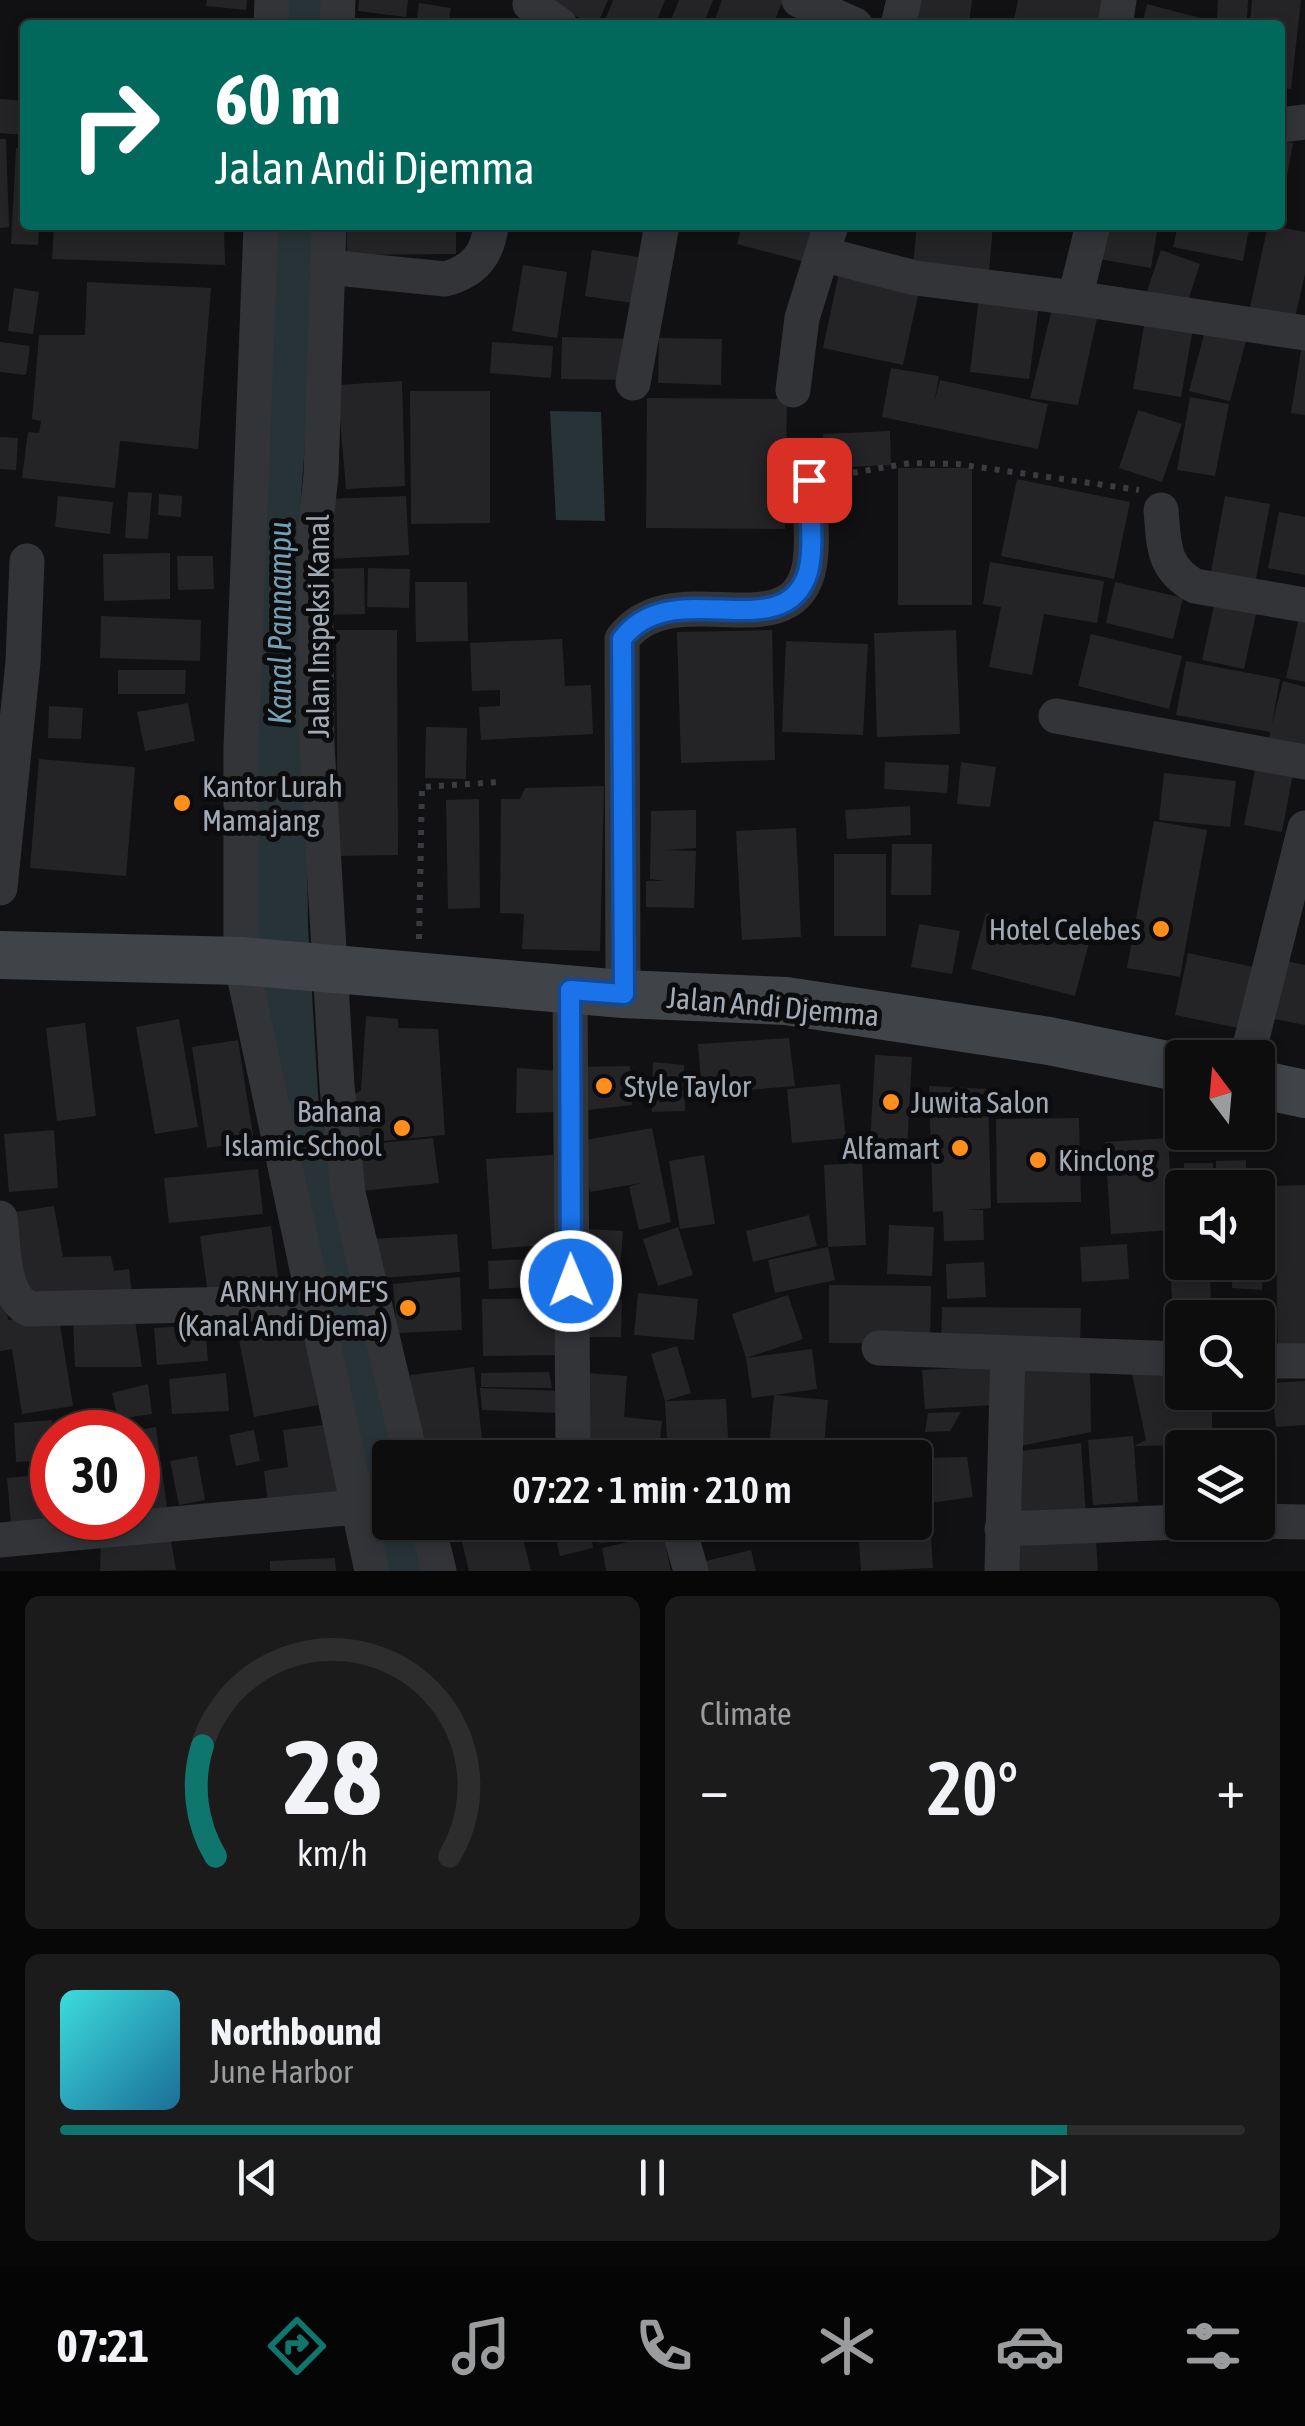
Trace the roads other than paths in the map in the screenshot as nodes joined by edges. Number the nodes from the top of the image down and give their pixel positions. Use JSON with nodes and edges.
{"nodes":[{"id":1,"x":799,"y":0,"type":"edge"},
{"id":2,"x":528,"y":1,"type":"edge"},
{"id":3,"x":553,"y":20,"type":"edge"},
{"id":4,"x":844,"y":20,"type":"edge"},
{"id":5,"x":261,"y":230,"type":"edge"},
{"id":6,"x":329,"y":230,"type":"edge"},
{"id":7,"x":490,"y":230,"type":"edge"},
{"id":8,"x":661,"y":230,"type":"edge"},
{"id":9,"x":1092,"y":230,"type":"edge"},
{"id":10,"x":827,"y":240,"type":"edge"},
{"id":11,"x":327,"y":267,"type":"junction"},
{"id":12,"x":1075,"y":298,"type":"junction"},
{"id":13,"x":1305,"y":334,"type":"edge"},
{"id":14,"x":633,"y":383,"type":"dead end"},
{"id":15,"x":793,"y":390,"type":"dead end"},
{"id":16,"x":809,"y":480,"type":"road end"},
{"id":17,"x":1161,"y":510,"type":"road end"},
{"id":18,"x":26,"y":561,"type":"dead end"},
{"id":19,"x":1305,"y":606,"type":"edge"},
{"id":20,"x":1056,"y":716,"type":"dead end"},
{"id":21,"x":1305,"y":762,"type":"edge"},
{"id":22,"x":1305,"y":828,"type":"edge"},
{"id":23,"x":0,"y":888,"type":"edge"},
{"id":24,"x":0,"y":955,"type":"edge"},
{"id":25,"x":247,"y":962,"type":"junction"},
{"id":26,"x":322,"y":966,"type":"junction"},
{"id":27,"x":570,"y":990,"type":"junction"},
{"id":28,"x":624,"y":994,"type":"junction"},
{"id":29,"x":1252,"y":1040,"type":"edge"},
{"id":30,"x":1165,"y":1065,"type":"edge"},
{"id":31,"x":1275,"y":1088,"type":"edge"},
{"id":32,"x":1305,"y":1094,"type":"edge"},
{"id":33,"x":0,"y":1218,"type":"edge"},
{"id":34,"x":312,"y":1302,"type":"junction"},
{"id":35,"x":879,"y":1348,"type":"dead end"},
{"id":36,"x":1008,"y":1354,"type":"junction"},
{"id":37,"x":1165,"y":1359,"type":"edge"},
{"id":38,"x":1275,"y":1361,"type":"edge"},
{"id":39,"x":1305,"y":1362,"type":"edge"},
{"id":40,"x":408,"y":1440,"type":"edge"},
{"id":41,"x":573,"y":1440,"type":"edge"},
{"id":42,"x":356,"y":1508,"type":"junction"},
{"id":43,"x":1275,"y":1521,"type":"edge"},
{"id":44,"x":1305,"y":1522,"type":"edge"},
{"id":45,"x":1165,"y":1523,"type":"edge"},
{"id":46,"x":1002,"y":1529,"type":"junction"},
{"id":47,"x":0,"y":1540,"type":"edge"},
{"id":48,"x":431,"y":1540,"type":"edge"},
{"id":49,"x":682,"y":1540,"type":"edge"},
{"id":50,"x":372,"y":1571,"type":"edge"},
{"id":51,"x":439,"y":1571,"type":"edge"},
{"id":52,"x":690,"y":1571,"type":"edge"},
{"id":53,"x":1002,"y":1571,"type":"edge"}],
"edges":[{"from":1,"to":4,"type":"street"},
{"from":2,"to":3,"type":"street"},
{"from":5,"to":25,"type":"street"},
{"from":6,"to":11,"type":"street","name":"Jalan Inspeksi Kanal"},
{"from":7,"to":11,"type":"street"},
{"from":8,"to":14,"type":"street"},
{"from":9,"to":12,"type":"street"},
{"from":10,"to":12,"type":"street"},
{"from":10,"to":15,"type":"street"},
{"from":11,"to":26,"type":"street","name":"Jalan Inspeksi Kanal"},
{"from":12,"to":13,"type":"street"},
{"from":16,"to":28,"type":"street"},
{"from":17,"to":19,"type":"street"},
{"from":18,"to":23,"type":"street"},
{"from":20,"to":21,"type":"street"},
{"from":22,"to":29,"type":"street"},
{"from":24,"to":25,"type":"main road","name":"Jalan Andi Djemma"},
{"from":25,"to":26,"type":"main road","name":"Jalan Andi Djemma"},
{"from":25,"to":34,"type":"street"},
{"from":26,"to":27,"type":"main road","name":"Jalan Andi Djemma"},
{"from":26,"to":40,"type":"street","name":"Jalan Inspeksi Kanal"},
{"from":27,"to":28,"type":"main road","name":"Jalan Andi Djemma"},
{"from":27,"to":41,"type":"street"},
{"from":28,"to":30,"type":"main road","name":"Jalan Andi Djemma"},
{"from":31,"to":32,"type":"main road"},
{"from":33,"to":34,"type":"street"},
{"from":34,"to":42,"type":"street"},
{"from":35,"to":36,"type":"street"},
{"from":36,"to":37,"type":"street"},
{"from":36,"to":46,"type":"street"},
{"from":38,"to":39,"type":"street"},
{"from":42,"to":47,"type":"street"},
{"from":42,"to":50,"type":"street"},
{"from":43,"to":44,"type":"street"},
{"from":45,"to":46,"type":"street"},
{"from":46,"to":53,"type":"street"},
{"from":48,"to":51,"type":"street"},
{"from":49,"to":52,"type":"street"}]}
